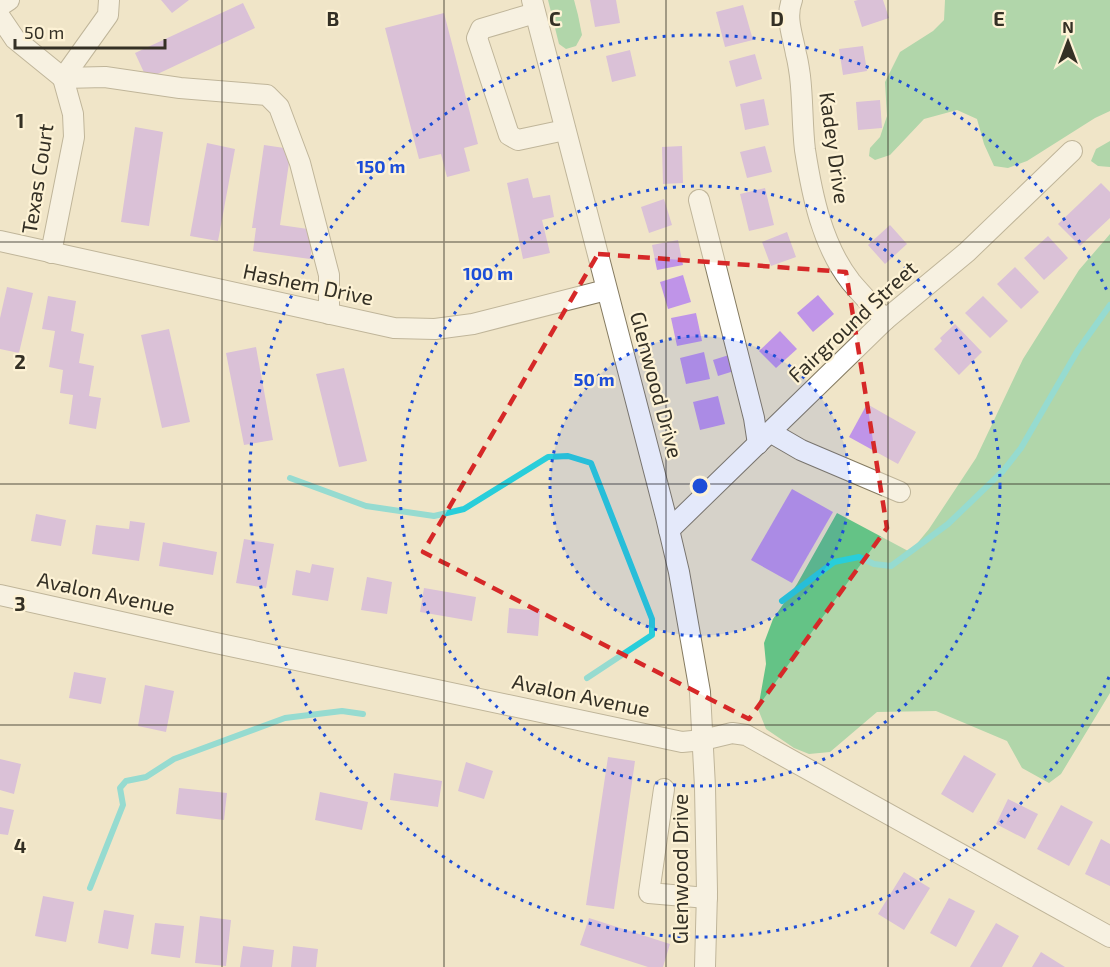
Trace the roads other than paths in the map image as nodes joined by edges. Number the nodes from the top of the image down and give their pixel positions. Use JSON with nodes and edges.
{"nodes":[{"id":1,"x":9,"y":0,"type":"edge"},
{"id":2,"x":109,"y":0,"type":"edge"},
{"id":3,"x":792,"y":0,"type":"edge"},
{"id":4,"x":0,"y":6,"type":"edge"},
{"id":5,"x":534,"y":7,"type":"edge"},
{"id":6,"x":0,"y":17,"type":"edge"},
{"id":7,"x":63,"y":78,"type":"junction"},
{"id":8,"x":565,"y":130,"type":"junction"},
{"id":9,"x":1072,"y":151,"type":"dead end"},
{"id":10,"x":699,"y":200,"type":"dead end"},
{"id":11,"x":0,"y":241,"type":"edge"},
{"id":12,"x":51,"y":253,"type":"junction"},
{"id":13,"x":606,"y":290,"type":"junction"},
{"id":14,"x":329,"y":314,"type":"junction"},
{"id":15,"x":885,"y":320,"type":"junction"},
{"id":16,"x":764,"y":438,"type":"junction"},
{"id":17,"x":900,"y":492,"type":"dead end"},
{"id":18,"x":669,"y":530,"type":"junction"},
{"id":19,"x":0,"y":595,"type":"edge"},
{"id":20,"x":703,"y":740,"type":"junction"},
{"id":21,"x":664,"y":789,"type":"dead end"},
{"id":22,"x":706,"y":898,"type":"junction"},
{"id":23,"x":1110,"y":938,"type":"edge"},
{"id":24,"x":705,"y":967,"type":"edge"}],
"edges":[{"from":1,"to":4,"type":"street"},
{"from":2,"to":7,"type":"street"},
{"from":3,"to":15,"type":"street","name":"Kadey Drive"},
{"from":5,"to":8,"type":"street","name":"Glenwood Drive"},
{"from":5,"to":8,"type":"street"},
{"from":6,"to":7,"type":"street"},
{"from":7,"to":12,"type":"street","name":"Texas Court"},
{"from":7,"to":14,"type":"street"},
{"from":8,"to":13,"type":"street","name":"Glenwood Drive"},
{"from":9,"to":15,"type":"street","name":"Fairground Street"},
{"from":10,"to":16,"type":"street"},
{"from":11,"to":12,"type":"street","name":"Hashem Drive"},
{"from":12,"to":14,"type":"street","name":"Hashem Drive"},
{"from":13,"to":14,"type":"street","name":"Hashem Drive"},
{"from":13,"to":18,"type":"street","name":"Glenwood Drive"},
{"from":15,"to":16,"type":"street","name":"Fairground Street"},
{"from":16,"to":17,"type":"street"},
{"from":16,"to":18,"type":"street","name":"Fairground Street"},
{"from":18,"to":20,"type":"street","name":"Glenwood Drive"},
{"from":19,"to":20,"type":"street","name":"Avalon Avenue"},
{"from":20,"to":22,"type":"street","name":"Glenwood Drive"},
{"from":20,"to":23,"type":"street","name":"Avalon Avenue"},
{"from":21,"to":22,"type":"street"},
{"from":22,"to":24,"type":"street","name":"Glenwood Drive"}]}
